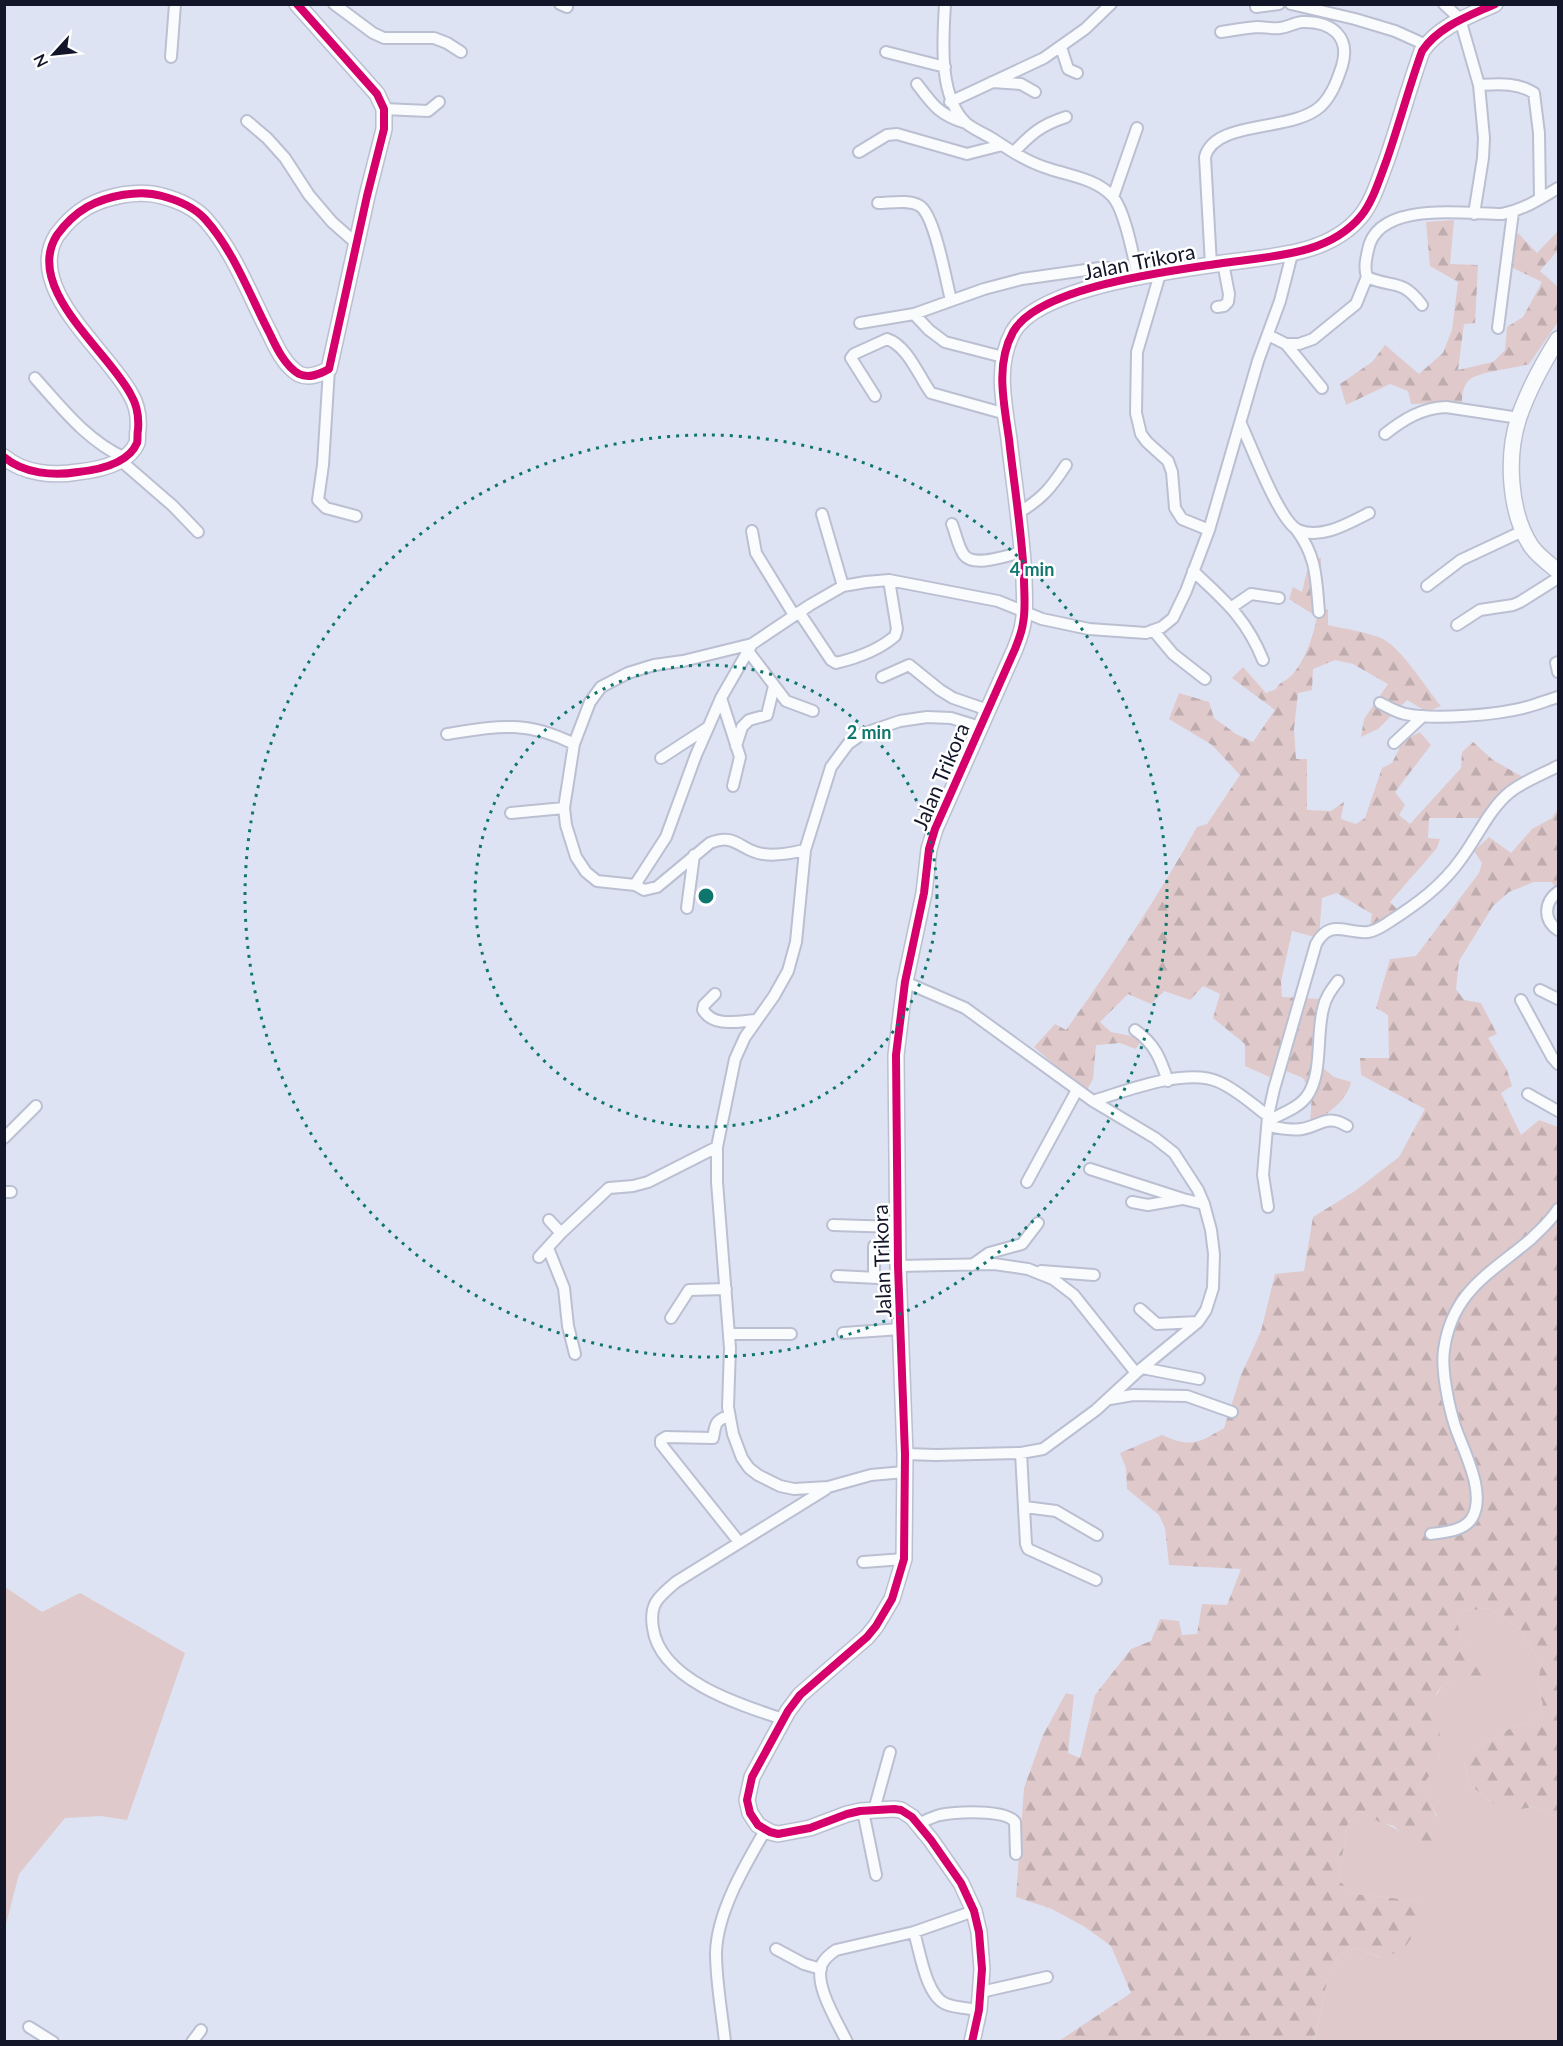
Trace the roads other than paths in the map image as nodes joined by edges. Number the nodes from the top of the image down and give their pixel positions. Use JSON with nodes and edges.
{"nodes":[{"id":1,"x":175,"y":4,"type":"edge"},
{"id":2,"x":297,"y":4,"type":"edge"},
{"id":3,"x":334,"y":4,"type":"edge"},
{"id":4,"x":945,"y":4,"type":"edge"},
{"id":5,"x":1112,"y":4,"type":"edge"},
{"id":6,"x":1279,"y":4,"type":"edge"},
{"id":7,"x":1291,"y":4,"type":"edge"},
{"id":8,"x":1444,"y":4,"type":"edge"},
{"id":9,"x":1495,"y":4,"type":"edge"},
{"id":10,"x":1256,"y":7,"type":"dead end"},
{"id":11,"x":1460,"y":20,"type":"junction"},
{"id":12,"x":1221,"y":32,"type":"dead end"},
{"id":13,"x":1426,"y":45,"type":"junction"},
{"id":14,"x":1061,"y":47,"type":"junction"},
{"id":15,"x":461,"y":52,"type":"dead end"},
{"id":16,"x":886,"y":52,"type":"dead end"},
{"id":17,"x":171,"y":57,"type":"dead end"},
{"id":18,"x":945,"y":67,"type":"junction"},
{"id":19,"x":1077,"y":73,"type":"dead end"},
{"id":20,"x":988,"y":82,"type":"junction"},
{"id":21,"x":917,"y":84,"type":"dead end"},
{"id":22,"x":1479,"y":86,"type":"junction"},
{"id":23,"x":1035,"y":92,"type":"dead end"},
{"id":24,"x":439,"y":102,"type":"dead end"},
{"id":25,"x":950,"y":102,"type":"junction"},
{"id":26,"x":384,"y":109,"type":"junction"},
{"id":27,"x":1065,"y":117,"type":"dead end"},
{"id":28,"x":247,"y":122,"type":"dead end"},
{"id":29,"x":966,"y":123,"type":"junction"},
{"id":30,"x":1137,"y":128,"type":"dead end"},
{"id":31,"x":1002,"y":145,"type":"junction"},
{"id":32,"x":859,"y":152,"type":"dead end"},
{"id":33,"x":1014,"y":153,"type":"junction"},
{"id":34,"x":1558,"y":188,"type":"edge"},
{"id":35,"x":1113,"y":196,"type":"junction"},
{"id":36,"x":1540,"y":199,"type":"junction"},
{"id":37,"x":878,"y":203,"type":"dead end"},
{"id":38,"x":1514,"y":212,"type":"junction"},
{"id":39,"x":1474,"y":214,"type":"junction"},
{"id":40,"x":357,"y":244,"type":"junction"},
{"id":41,"x":1292,"y":254,"type":"junction"},
{"id":42,"x":1217,"y":264,"type":"junction"},
{"id":43,"x":1160,"y":274,"type":"junction"},
{"id":44,"x":1367,"y":277,"type":"junction"},
{"id":45,"x":1131,"y":279,"type":"junction"},
{"id":46,"x":951,"y":300,"type":"junction"},
{"id":47,"x":1422,"y":305,"type":"dead end"},
{"id":48,"x":1217,"y":307,"type":"dead end"},
{"id":49,"x":914,"y":314,"type":"junction"},
{"id":50,"x":860,"y":323,"type":"dead end"},
{"id":51,"x":1498,"y":328,"type":"dead end"},
{"id":52,"x":1268,"y":335,"type":"junction"},
{"id":53,"x":1558,"y":339,"type":"edge"},
{"id":54,"x":1286,"y":344,"type":"junction"},
{"id":55,"x":1003,"y":357,"type":"junction"},
{"id":56,"x":329,"y":369,"type":"junction"},
{"id":57,"x":35,"y":378,"type":"dead end"},
{"id":58,"x":1322,"y":388,"type":"dead end"},
{"id":59,"x":875,"y":396,"type":"dead end"},
{"id":60,"x":1006,"y":414,"type":"junction"},
{"id":61,"x":1518,"y":418,"type":"junction"},
{"id":62,"x":1241,"y":424,"type":"junction"},
{"id":63,"x":1385,"y":434,"type":"dead end"},
{"id":64,"x":4,"y":458,"type":"edge"},
{"id":65,"x":123,"y":459,"type":"junction"},
{"id":66,"x":1066,"y":465,"type":"dead end"},
{"id":67,"x":1018,"y":513,"type":"junction"},
{"id":68,"x":1369,"y":513,"type":"dead end"},
{"id":69,"x":822,"y":514,"type":"dead end"},
{"id":70,"x":356,"y":516,"type":"dead end"},
{"id":71,"x":952,"y":524,"type":"dead end"},
{"id":72,"x":1296,"y":529,"type":"junction"},
{"id":73,"x":1209,"y":530,"type":"junction"},
{"id":74,"x":752,"y":531,"type":"dead end"},
{"id":75,"x":1523,"y":531,"type":"junction"},
{"id":76,"x":198,"y":532,"type":"dead end"},
{"id":77,"x":1023,"y":552,"type":"junction"},
{"id":78,"x":1193,"y":571,"type":"junction"},
{"id":79,"x":1558,"y":571,"type":"edge"},
{"id":80,"x":1558,"y":578,"type":"edge"},
{"id":81,"x":889,"y":580,"type":"junction"},
{"id":82,"x":843,"y":586,"type":"junction"},
{"id":83,"x":1427,"y":586,"type":"dead end"},
{"id":84,"x":1279,"y":598,"type":"dead end"},
{"id":85,"x":1232,"y":607,"type":"junction"},
{"id":86,"x":1025,"y":610,"type":"junction"},
{"id":87,"x":1319,"y":612,"type":"dead end"},
{"id":88,"x":797,"y":614,"type":"junction"},
{"id":89,"x":1457,"y":625,"type":"dead end"},
{"id":90,"x":1154,"y":630,"type":"junction"},
{"id":91,"x":750,"y":648,"type":"junction"},
{"id":92,"x":1263,"y":660,"type":"dead end"},
{"id":93,"x":1558,"y":662,"type":"edge"},
{"id":94,"x":1558,"y":672,"type":"edge"},
{"id":95,"x":882,"y":676,"type":"dead end"},
{"id":96,"x":1205,"y":679,"type":"dead end"},
{"id":97,"x":774,"y":686,"type":"junction"},
{"id":98,"x":1558,"y":697,"type":"edge"},
{"id":99,"x":721,"y":698,"type":"junction"},
{"id":100,"x":1380,"y":703,"type":"dead end"},
{"id":101,"x":988,"y":710,"type":"junction"},
{"id":102,"x":813,"y":711,"type":"dead end"},
{"id":103,"x":1423,"y":716,"type":"junction"},
{"id":104,"x":980,"y":727,"type":"junction"},
{"id":105,"x":708,"y":728,"type":"junction"},
{"id":106,"x":447,"y":734,"type":"dead end"},
{"id":107,"x":1394,"y":743,"type":"dead end"},
{"id":108,"x":574,"y":744,"type":"junction"},
{"id":109,"x":736,"y":746,"type":"junction"},
{"id":110,"x":661,"y":758,"type":"dead end"},
{"id":111,"x":1558,"y":766,"type":"edge"},
{"id":112,"x":734,"y":786,"type":"dead end"},
{"id":113,"x":564,"y":807,"type":"junction"},
{"id":114,"x":511,"y":813,"type":"dead end"},
{"id":115,"x":805,"y":850,"type":"junction"},
{"id":116,"x":694,"y":855,"type":"junction"},
{"id":117,"x":635,"y":885,"type":"junction"},
{"id":118,"x":1558,"y":892,"type":"edge"},
{"id":119,"x":687,"y":908,"type":"dead end"},
{"id":120,"x":1558,"y":930,"type":"edge"},
{"id":121,"x":1338,"y":981,"type":"dead end"},
{"id":122,"x":905,"y":982,"type":"junction"},
{"id":123,"x":1539,"y":990,"type":"dead end"},
{"id":124,"x":715,"y":994,"type":"dead end"},
{"id":125,"x":1558,"y":999,"type":"edge"},
{"id":126,"x":1521,"y":1000,"type":"dead end"},
{"id":127,"x":756,"y":1020,"type":"junction"},
{"id":128,"x":1135,"y":1030,"type":"dead end"},
{"id":129,"x":1558,"y":1064,"type":"edge"},
{"id":130,"x":1168,"y":1081,"type":"junction"},
{"id":131,"x":1077,"y":1090,"type":"junction"},
{"id":132,"x":1528,"y":1094,"type":"dead end"},
{"id":133,"x":1093,"y":1101,"type":"junction"},
{"id":134,"x":36,"y":1106,"type":"dead end"},
{"id":135,"x":1558,"y":1111,"type":"edge"},
{"id":136,"x":1268,"y":1121,"type":"junction"},
{"id":137,"x":1347,"y":1126,"type":"dead end"},
{"id":138,"x":4,"y":1138,"type":"edge"},
{"id":139,"x":717,"y":1147,"type":"junction"},
{"id":140,"x":1090,"y":1169,"type":"dead end"},
{"id":141,"x":1027,"y":1182,"type":"dead end"},
{"id":142,"x":1183,"y":1199,"type":"junction"},
{"id":143,"x":1132,"y":1202,"type":"dead end"},
{"id":144,"x":1204,"y":1204,"type":"junction"},
{"id":145,"x":1268,"y":1207,"type":"dead end"},
{"id":146,"x":1558,"y":1209,"type":"edge"},
{"id":147,"x":549,"y":1220,"type":"dead end"},
{"id":148,"x":1038,"y":1223,"type":"dead end"},
{"id":149,"x":833,"y":1225,"type":"dead end"},
{"id":150,"x":897,"y":1227,"type":"junction"},
{"id":151,"x":561,"y":1233,"type":"junction"},
{"id":152,"x":874,"y":1246,"type":"dead end"},
{"id":153,"x":548,"y":1248,"type":"junction"},
{"id":154,"x":539,"y":1257,"type":"dead end"},
{"id":155,"x":972,"y":1265,"type":"junction"},
{"id":156,"x":1028,"y":1269,"type":"junction"},
{"id":157,"x":898,"y":1272,"type":"junction"},
{"id":158,"x":1094,"y":1275,"type":"dead end"},
{"id":159,"x":837,"y":1276,"type":"dead end"},
{"id":160,"x":874,"y":1277,"type":"junction"},
{"id":161,"x":726,"y":1289,"type":"junction"},
{"id":162,"x":1140,"y":1310,"type":"dead end"},
{"id":163,"x":671,"y":1318,"type":"dead end"},
{"id":164,"x":1198,"y":1322,"type":"junction"},
{"id":165,"x":901,"y":1329,"type":"junction"},
{"id":166,"x":843,"y":1333,"type":"dead end"},
{"id":167,"x":729,"y":1334,"type":"junction"},
{"id":168,"x":791,"y":1334,"type":"dead end"},
{"id":169,"x":575,"y":1354,"type":"dead end"},
{"id":170,"x":1139,"y":1371,"type":"junction"},
{"id":171,"x":1198,"y":1379,"type":"dead end"},
{"id":172,"x":1110,"y":1399,"type":"junction"},
{"id":173,"x":1232,"y":1412,"type":"dead end"},
{"id":174,"x":729,"y":1415,"type":"junction"},
{"id":175,"x":1021,"y":1453,"type":"junction"},
{"id":176,"x":905,"y":1454,"type":"junction"},
{"id":177,"x":904,"y":1472,"type":"junction"},
{"id":178,"x":828,"y":1487,"type":"junction"},
{"id":179,"x":788,"y":1488,"type":"junction"},
{"id":180,"x":1025,"y":1507,"type":"junction"},
{"id":181,"x":791,"y":1510,"type":"junction"},
{"id":182,"x":1431,"y":1534,"type":"dead end"},
{"id":183,"x":1097,"y":1535,"type":"dead end"},
{"id":184,"x":739,"y":1542,"type":"junction"},
{"id":185,"x":904,"y":1559,"type":"junction"},
{"id":186,"x":863,"y":1562,"type":"dead end"},
{"id":187,"x":1096,"y":1580,"type":"dead end"},
{"id":188,"x":783,"y":1719,"type":"junction"},
{"id":189,"x":890,"y":1752,"type":"dead end"},
{"id":190,"x":868,"y":1810,"type":"junction"},
{"id":191,"x":918,"y":1824,"type":"junction"},
{"id":192,"x":762,"y":1827,"type":"junction"},
{"id":193,"x":1017,"y":1854,"type":"dead end"},
{"id":194,"x":876,"y":1875,"type":"dead end"},
{"id":195,"x":974,"y":1911,"type":"junction"},
{"id":196,"x":914,"y":1932,"type":"junction"},
{"id":197,"x":776,"y":1949,"type":"dead end"},
{"id":198,"x":821,"y":1969,"type":"junction"},
{"id":199,"x":1047,"y":1977,"type":"dead end"},
{"id":200,"x":981,"y":1992,"type":"junction"},
{"id":201,"x":979,"y":2010,"type":"junction"},
{"id":202,"x":29,"y":2027,"type":"dead end"},
{"id":203,"x":201,"y":2030,"type":"dead end"},
{"id":204,"x":53,"y":2042,"type":"edge"},
{"id":205,"x":192,"y":2042,"type":"edge"},
{"id":206,"x":725,"y":2042,"type":"edge"},
{"id":207,"x":847,"y":2042,"type":"edge"},
{"id":208,"x":972,"y":2042,"type":"edge"}],
"edges":[{"from":1,"to":17,"type":"street"},
{"from":2,"to":26,"type":"street"},
{"from":3,"to":15,"type":"street"},
{"from":4,"to":18,"type":"street"},
{"from":5,"to":14,"type":"street"},
{"from":6,"to":10,"type":"street"},
{"from":7,"to":13,"type":"street"},
{"from":8,"to":11,"type":"street"},
{"from":9,"to":11,"type":"street","name":"Jalan Trikora"},
{"from":11,"to":13,"type":"street","name":"Jalan Trikora"},
{"from":11,"to":22,"type":"street"},
{"from":12,"to":42,"type":"street"},
{"from":13,"to":41,"type":"street","name":"Jalan Trikora"},
{"from":14,"to":19,"type":"street"},
{"from":14,"to":20,"type":"street"},
{"from":16,"to":18,"type":"street"},
{"from":18,"to":25,"type":"street"},
{"from":20,"to":23,"type":"street"},
{"from":20,"to":25,"type":"street"},
{"from":21,"to":29,"type":"street"},
{"from":22,"to":36,"type":"street"},
{"from":22,"to":39,"type":"street"},
{"from":24,"to":26,"type":"street"},
{"from":25,"to":29,"type":"street"},
{"from":26,"to":40,"type":"street"},
{"from":27,"to":33,"type":"street"},
{"from":28,"to":40,"type":"street"},
{"from":29,"to":31,"type":"street"},
{"from":30,"to":35,"type":"street"},
{"from":31,"to":32,"type":"street"},
{"from":31,"to":33,"type":"street"},
{"from":33,"to":35,"type":"street"},
{"from":34,"to":36,"type":"street"},
{"from":35,"to":45,"type":"street"},
{"from":36,"to":38,"type":"street"},
{"from":37,"to":46,"type":"street"},
{"from":38,"to":39,"type":"street"},
{"from":38,"to":51,"type":"street"},
{"from":39,"to":44,"type":"street"},
{"from":40,"to":56,"type":"street"},
{"from":41,"to":42,"type":"street","name":"Jalan Trikora"},
{"from":41,"to":52,"type":"street"},
{"from":42,"to":43,"type":"street","name":"Jalan Trikora"},
{"from":42,"to":48,"type":"street"},
{"from":43,"to":45,"type":"street","name":"Jalan Trikora"},
{"from":43,"to":73,"type":"street"},
{"from":44,"to":47,"type":"street"},
{"from":44,"to":54,"type":"street"},
{"from":45,"to":46,"type":"street"},
{"from":45,"to":55,"type":"street","name":"Jalan Trikora"},
{"from":46,"to":49,"type":"street"},
{"from":49,"to":50,"type":"street"},
{"from":49,"to":55,"type":"street"},
{"from":52,"to":54,"type":"street"},
{"from":52,"to":62,"type":"street"},
{"from":53,"to":61,"type":"street"},
{"from":54,"to":58,"type":"street"},
{"from":55,"to":60,"type":"street","name":"Jalan Trikora"},
{"from":56,"to":65,"type":"street"},
{"from":56,"to":70,"type":"street"},
{"from":57,"to":65,"type":"street"},
{"from":59,"to":60,"type":"street"},
{"from":60,"to":67,"type":"street","name":"Jalan Trikora"},
{"from":61,"to":63,"type":"street"},
{"from":61,"to":75,"type":"street"},
{"from":62,"to":72,"type":"street"},
{"from":62,"to":73,"type":"street"},
{"from":64,"to":65,"type":"street"},
{"from":65,"to":76,"type":"street"},
{"from":66,"to":67,"type":"street"},
{"from":67,"to":77,"type":"street","name":"Jalan Trikora"},
{"from":68,"to":72,"type":"street"},
{"from":69,"to":82,"type":"street"},
{"from":71,"to":77,"type":"street"},
{"from":72,"to":87,"type":"street"},
{"from":73,"to":78,"type":"street"},
{"from":74,"to":88,"type":"street"},
{"from":75,"to":79,"type":"street"},
{"from":75,"to":83,"type":"street"},
{"from":77,"to":86,"type":"street","name":"Jalan Trikora"},
{"from":78,"to":85,"type":"street"},
{"from":78,"to":90,"type":"street"},
{"from":80,"to":89,"type":"street"},
{"from":81,"to":82,"type":"street"},
{"from":81,"to":86,"type":"street"},
{"from":81,"to":88,"type":"street"},
{"from":82,"to":88,"type":"street"},
{"from":84,"to":85,"type":"street"},
{"from":85,"to":92,"type":"street"},
{"from":86,"to":90,"type":"street"},
{"from":86,"to":101,"type":"street","name":"Jalan Trikora"},
{"from":88,"to":91,"type":"street"},
{"from":90,"to":96,"type":"street"},
{"from":91,"to":97,"type":"street"},
{"from":91,"to":99,"type":"street"},
{"from":91,"to":108,"type":"street"},
{"from":93,"to":94,"type":"street"},
{"from":95,"to":101,"type":"street"},
{"from":97,"to":102,"type":"street"},
{"from":97,"to":109,"type":"street"},
{"from":98,"to":103,"type":"street"},
{"from":99,"to":105,"type":"street"},
{"from":99,"to":109,"type":"street"},
{"from":100,"to":103,"type":"street"},
{"from":101,"to":104,"type":"street","name":"Jalan Trikora"},
{"from":103,"to":107,"type":"street"},
{"from":104,"to":115,"type":"street"},
{"from":104,"to":122,"type":"street","name":"Jalan Trikora"},
{"from":105,"to":110,"type":"street"},
{"from":105,"to":117,"type":"street"},
{"from":106,"to":108,"type":"street"},
{"from":108,"to":113,"type":"street"},
{"from":109,"to":112,"type":"street"},
{"from":111,"to":136,"type":"street"},
{"from":113,"to":114,"type":"street"},
{"from":113,"to":117,"type":"street"},
{"from":115,"to":116,"type":"street"},
{"from":115,"to":127,"type":"street"},
{"from":116,"to":117,"type":"street"},
{"from":116,"to":119,"type":"street"},
{"from":118,"to":120,"type":"street"},
{"from":121,"to":136,"type":"street"},
{"from":122,"to":131,"type":"street"},
{"from":122,"to":150,"type":"street","name":"Jalan Trikora"},
{"from":123,"to":125,"type":"street"},
{"from":124,"to":127,"type":"street"},
{"from":126,"to":129,"type":"street"},
{"from":127,"to":139,"type":"street"},
{"from":128,"to":130,"type":"street"},
{"from":130,"to":133,"type":"street"},
{"from":130,"to":136,"type":"street"},
{"from":131,"to":133,"type":"street"},
{"from":131,"to":141,"type":"street"},
{"from":132,"to":135,"type":"street"},
{"from":133,"to":144,"type":"street"},
{"from":134,"to":138,"type":"street"},
{"from":136,"to":137,"type":"street"},
{"from":136,"to":145,"type":"street"},
{"from":139,"to":151,"type":"street"},
{"from":139,"to":161,"type":"street"},
{"from":140,"to":142,"type":"street"},
{"from":142,"to":143,"type":"street"},
{"from":142,"to":144,"type":"street"},
{"from":144,"to":164,"type":"street"},
{"from":146,"to":182,"type":"street"},
{"from":147,"to":151,"type":"street"},
{"from":148,"to":155,"type":"street"},
{"from":149,"to":150,"type":"street"},
{"from":150,"to":157,"type":"street","name":"Jalan Trikora"},
{"from":151,"to":153,"type":"street"},
{"from":152,"to":160,"type":"street"},
{"from":153,"to":154,"type":"street"},
{"from":153,"to":169,"type":"street"},
{"from":155,"to":156,"type":"street"},
{"from":155,"to":157,"type":"street"},
{"from":156,"to":158,"type":"street"},
{"from":156,"to":170,"type":"street"},
{"from":157,"to":160,"type":"street"},
{"from":157,"to":165,"type":"street","name":"Jalan Trikora"},
{"from":159,"to":160,"type":"street"},
{"from":161,"to":163,"type":"street"},
{"from":161,"to":167,"type":"street"},
{"from":162,"to":164,"type":"street"},
{"from":164,"to":170,"type":"street"},
{"from":165,"to":166,"type":"street"},
{"from":165,"to":176,"type":"street","name":"Jalan Trikora"},
{"from":167,"to":168,"type":"street"},
{"from":167,"to":174,"type":"street"},
{"from":170,"to":171,"type":"street"},
{"from":170,"to":172,"type":"street"},
{"from":172,"to":173,"type":"street"},
{"from":172,"to":175,"type":"street"},
{"from":174,"to":179,"type":"street"},
{"from":174,"to":184,"type":"street"},
{"from":175,"to":176,"type":"street"},
{"from":175,"to":180,"type":"street"},
{"from":176,"to":177,"type":"street","name":"Jalan Trikora"},
{"from":177,"to":178,"type":"street"},
{"from":177,"to":185,"type":"street","name":"Jalan Trikora"},
{"from":178,"to":179,"type":"street"},
{"from":178,"to":181,"type":"street"},
{"from":179,"to":181,"type":"street"},
{"from":180,"to":183,"type":"street"},
{"from":180,"to":187,"type":"street"},
{"from":181,"to":184,"type":"street"},
{"from":184,"to":188,"type":"street"},
{"from":185,"to":186,"type":"street"},
{"from":185,"to":188,"type":"street","name":"Jalan Trikora"},
{"from":188,"to":192,"type":"street","name":"Jalan Trikora"},
{"from":189,"to":190,"type":"street"},
{"from":190,"to":191,"type":"street"},
{"from":190,"to":192,"type":"street"},
{"from":190,"to":194,"type":"street"},
{"from":191,"to":193,"type":"street"},
{"from":191,"to":195,"type":"street"},
{"from":192,"to":206,"type":"street"},
{"from":195,"to":196,"type":"street"},
{"from":195,"to":200,"type":"street"},
{"from":196,"to":198,"type":"street"},
{"from":196,"to":201,"type":"street"},
{"from":197,"to":198,"type":"street"},
{"from":198,"to":207,"type":"street"},
{"from":199,"to":200,"type":"street"},
{"from":200,"to":201,"type":"street"},
{"from":201,"to":208,"type":"street"},
{"from":202,"to":204,"type":"street"},
{"from":203,"to":205,"type":"street"}]}
